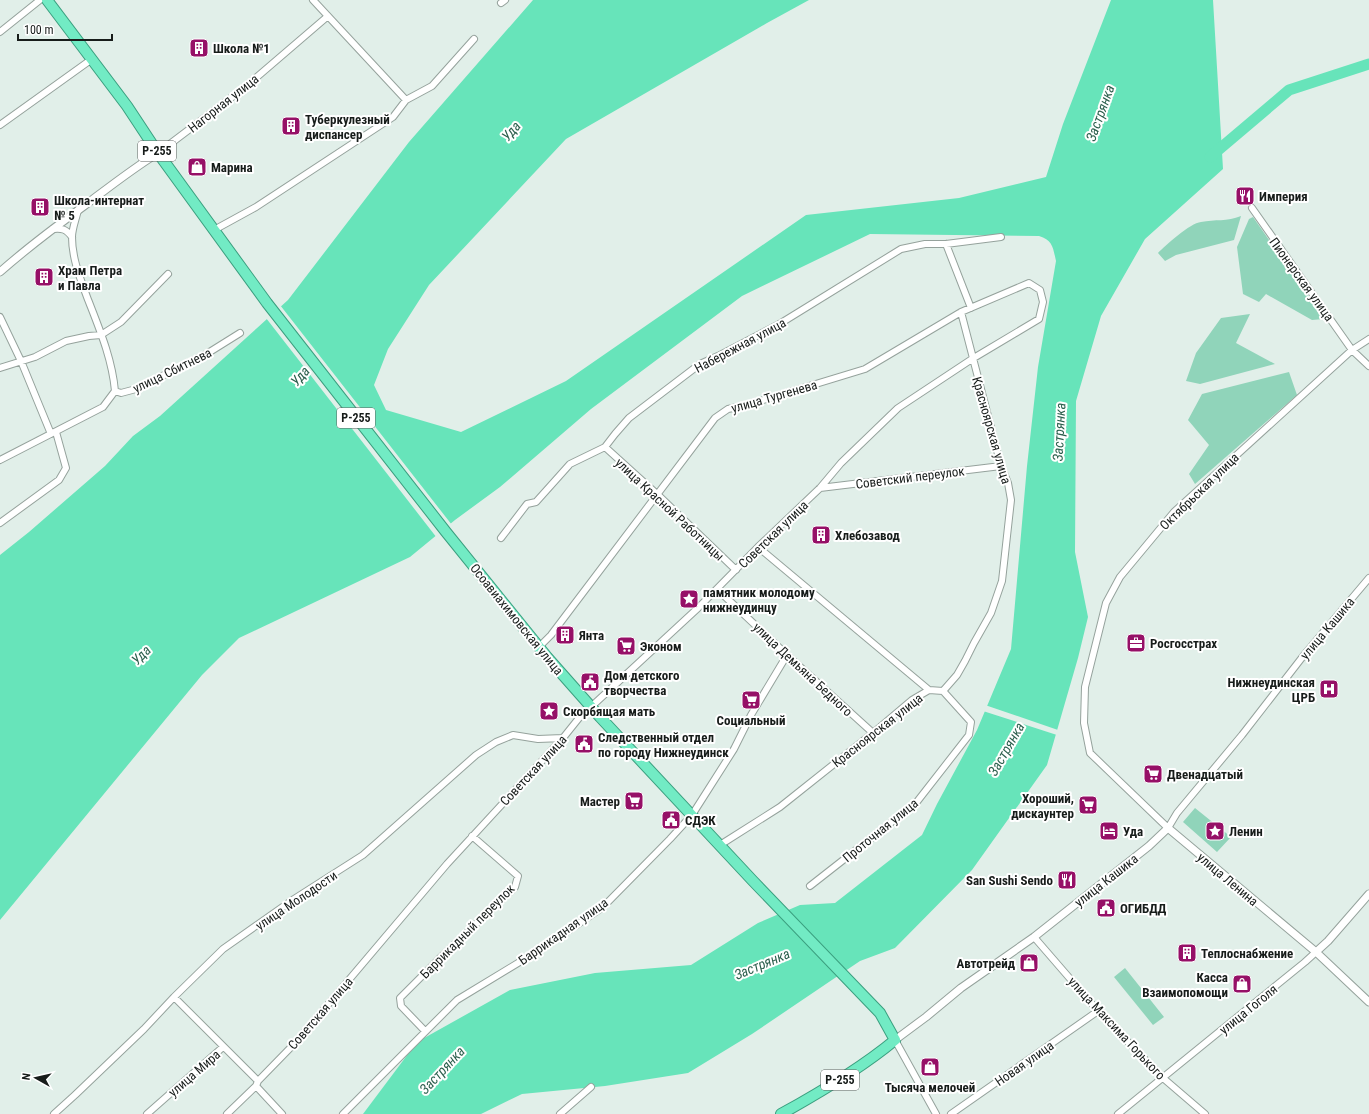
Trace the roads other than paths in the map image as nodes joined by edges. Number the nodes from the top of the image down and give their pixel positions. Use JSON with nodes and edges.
{"nodes":[{"id":1,"x":40,"y":0,"type":"edge"},
{"id":2,"x":47,"y":0,"type":"edge"},
{"id":3,"x":313,"y":0,"type":"edge"},
{"id":4,"x":328,"y":16,"type":"junction"},
{"id":5,"x":0,"y":32,"type":"edge"},
{"id":6,"x":474,"y":39,"type":"dead end"},
{"id":7,"x":92,"y":59,"type":"junction"},
{"id":8,"x":406,"y":100,"type":"junction"},
{"id":9,"x":0,"y":125,"type":"edge"},
{"id":10,"x":158,"y":153,"type":"junction"},
{"id":11,"x":1252,"y":208,"type":"dead end"},
{"id":12,"x":78,"y":210,"type":"junction"},
{"id":13,"x":53,"y":228,"type":"junction"},
{"id":14,"x":214,"y":230,"type":"junction"},
{"id":15,"x":72,"y":236,"type":"junction"},
{"id":16,"x":1001,"y":237,"type":"dead end"},
{"id":17,"x":946,"y":244,"type":"junction"},
{"id":18,"x":0,"y":272,"type":"edge"},
{"id":19,"x":168,"y":274,"type":"dead end"},
{"id":20,"x":970,"y":308,"type":"junction"},
{"id":21,"x":961,"y":312,"type":"junction"},
{"id":22,"x":0,"y":317,"type":"edge"},
{"id":23,"x":1039,"y":319,"type":"joint"},
{"id":24,"x":240,"y":333,"type":"dead end"},
{"id":25,"x":102,"y":335,"type":"junction"},
{"id":26,"x":1369,"y":339,"type":"edge"},
{"id":27,"x":1352,"y":350,"type":"junction"},
{"id":28,"x":972,"y":359,"type":"junction"},
{"id":29,"x":21,"y":361,"type":"junction"},
{"id":30,"x":1369,"y":366,"type":"edge"},
{"id":31,"x":0,"y":368,"type":"edge"},
{"id":32,"x":115,"y":391,"type":"junction"},
{"id":33,"x":54,"y":433,"type":"junction"},
{"id":34,"x":605,"y":447,"type":"junction"},
{"id":35,"x":0,"y":460,"type":"edge"},
{"id":36,"x":1001,"y":466,"type":"junction"},
{"id":37,"x":820,"y":488,"type":"junction"},
{"id":38,"x":658,"y":495,"type":"junction"},
{"id":39,"x":0,"y":523,"type":"edge"},
{"id":40,"x":501,"y":538,"type":"dead end"},
{"id":41,"x":758,"y":547,"type":"junction"},
{"id":42,"x":736,"y":570,"type":"junction"},
{"id":43,"x":1369,"y":578,"type":"edge"},
{"id":44,"x":717,"y":588,"type":"junction"},
{"id":45,"x":539,"y":647,"type":"junction"},
{"id":46,"x":787,"y":656,"type":"junction"},
{"id":47,"x":929,"y":690,"type":"junction"},
{"id":48,"x":943,"y":691,"type":"junction"},
{"id":49,"x":591,"y":707,"type":"junction"},
{"id":50,"x":873,"y":733,"type":"junction"},
{"id":51,"x":563,"y":738,"type":"junction"},
{"id":52,"x":1090,"y":753,"type":"joint"},
{"id":53,"x":692,"y":815,"type":"junction"},
{"id":54,"x":1168,"y":828,"type":"junction"},
{"id":55,"x":472,"y":836,"type":"junction"},
{"id":56,"x":720,"y":845,"type":"junction"},
{"id":57,"x":810,"y":886,"type":"dead end"},
{"id":58,"x":1369,"y":894,"type":"edge"},
{"id":59,"x":1034,"y":937,"type":"junction"},
{"id":60,"x":1316,"y":952,"type":"junction"},
{"id":61,"x":174,"y":997,"type":"junction"},
{"id":62,"x":1369,"y":1002,"type":"edge"},
{"id":63,"x":1098,"y":1011,"type":"junction"},
{"id":64,"x":425,"y":1031,"type":"junction"},
{"id":65,"x":895,"y":1040,"type":"junction"},
{"id":66,"x":223,"y":1047,"type":"junction"},
{"id":67,"x":1163,"y":1078,"type":"junction"},
{"id":68,"x":257,"y":1084,"type":"junction"},
{"id":69,"x":591,"y":1087,"type":"dead end"},
{"id":70,"x":54,"y":1114,"type":"edge"},
{"id":71,"x":147,"y":1114,"type":"edge"},
{"id":72,"x":227,"y":1114,"type":"edge"},
{"id":73,"x":282,"y":1114,"type":"edge"},
{"id":74,"x":343,"y":1114,"type":"edge"},
{"id":75,"x":560,"y":1114,"type":"edge"},
{"id":76,"x":781,"y":1114,"type":"edge"},
{"id":77,"x":936,"y":1114,"type":"edge"},
{"id":78,"x":951,"y":1114,"type":"edge"},
{"id":79,"x":1118,"y":1114,"type":"edge"},
{"id":80,"x":1205,"y":1114,"type":"edge"}],
"edges":[{"from":1,"to":5,"type":"street"},
{"from":2,"to":7,"type":"highway","number":"Р-255"},
{"from":3,"to":4,"type":"street"},
{"from":4,"to":8,"type":"street"},
{"from":4,"to":10,"type":"street","name":"Нагорная улица"},
{"from":6,"to":8,"type":"street"},
{"from":7,"to":9,"type":"street"},
{"from":7,"to":10,"type":"highway","number":"Р-255"},
{"from":8,"to":14,"type":"street"},
{"from":10,"to":12,"type":"street","name":"Нагорная улица"},
{"from":10,"to":14,"type":"highway","number":"Р-255"},
{"from":11,"to":27,"type":"street","name":"Пионерская улица"},
{"from":12,"to":13,"type":"street","name":"Нагорная улица"},
{"from":12,"to":15,"type":"street"},
{"from":13,"to":15,"type":"street"},
{"from":13,"to":18,"type":"street","name":"Нагорная улица"},
{"from":14,"to":45,"type":"highway","name":"Осоавиахимовская улица","number":"Р-255"},
{"from":15,"to":25,"type":"street"},
{"from":16,"to":17,"type":"street","name":"Набережная улица"},
{"from":17,"to":20,"type":"street"},
{"from":17,"to":34,"type":"street","name":"Набережная улица"},
{"from":19,"to":25,"type":"street"},
{"from":20,"to":21,"type":"street","name":"улица Тургенева"},
{"from":20,"to":23,"type":"street","name":"улица Тургенева"},
{"from":21,"to":28,"type":"street","name":"Красноярская улица"},
{"from":21,"to":38,"type":"street","name":"улица Тургенева"},
{"from":22,"to":29,"type":"street"},
{"from":23,"to":28,"type":"street","name":"Советская улица"},
{"from":24,"to":32,"type":"street","name":"улица Сбитнева"},
{"from":25,"to":29,"type":"street"},
{"from":25,"to":32,"type":"street"},
{"from":26,"to":27,"type":"street","name":"Октябрьская улица"},
{"from":27,"to":30,"type":"street","name":"Пионерская улица"},
{"from":27,"to":52,"type":"street","name":"Октябрьская улица"},
{"from":28,"to":36,"type":"street","name":"Красноярская улица"},
{"from":28,"to":37,"type":"street","name":"Советская улица"},
{"from":29,"to":31,"type":"street"},
{"from":29,"to":33,"type":"street"},
{"from":32,"to":33,"type":"street","name":"улица Сбитнева"},
{"from":33,"to":35,"type":"street","name":"улица Сбитнева"},
{"from":33,"to":39,"type":"street"},
{"from":34,"to":38,"type":"street","name":"улица Красной Работницы"},
{"from":34,"to":40,"type":"street","name":"Набережная улица"},
{"from":36,"to":37,"type":"street","name":"Советский переулок"},
{"from":36,"to":48,"type":"street","name":"Красноярская улица"},
{"from":37,"to":41,"type":"street","name":"Советская улица"},
{"from":38,"to":42,"type":"street","name":"улица Красной Работницы"},
{"from":38,"to":45,"type":"street","name":"улица Тургенева"},
{"from":41,"to":42,"type":"street","name":"Советская улица"},
{"from":41,"to":47,"type":"street"},
{"from":42,"to":44,"type":"street","name":"Советская улица"},
{"from":43,"to":54,"type":"street","name":"улица Кашика"},
{"from":44,"to":46,"type":"street","name":"улица Демьяна Бедного"},
{"from":44,"to":49,"type":"street","name":"Советская улица"},
{"from":45,"to":49,"type":"highway","name":"Осоавиахимовская улица","number":"Р-255"},
{"from":46,"to":50,"type":"street","name":"улица Демьяна Бедного"},
{"from":46,"to":53,"type":"street","name":"Баррикадная улица"},
{"from":47,"to":48,"type":"street","name":"Красноярская улица"},
{"from":47,"to":50,"type":"street","name":"Красноярская улица"},
{"from":48,"to":57,"type":"street","name":"Проточная улица"},
{"from":49,"to":51,"type":"street","name":"Советская улица"},
{"from":49,"to":53,"type":"highway","name":"Осоавиахимовская улица","number":"Р-255"},
{"from":50,"to":56,"type":"street","name":"Красноярская улица"},
{"from":51,"to":55,"type":"street","name":"Советская улица"},
{"from":51,"to":61,"type":"street","name":"улица Молодости"},
{"from":52,"to":54,"type":"street","name":"улица Ленина"},
{"from":53,"to":56,"type":"highway","name":"Осоавиахимовская улица","number":"Р-255"},
{"from":53,"to":64,"type":"street","name":"Баррикадная улица"},
{"from":54,"to":59,"type":"street","name":"улица Кашика"},
{"from":54,"to":60,"type":"street","name":"улица Ленина"},
{"from":55,"to":64,"type":"street","name":"Баррикадный переулок"},
{"from":55,"to":68,"type":"street","name":"Советская улица"},
{"from":56,"to":65,"type":"highway","name":"Осоавиахимовская улица","number":"Р-255"},
{"from":58,"to":60,"type":"street","name":"улица Гоголя"},
{"from":59,"to":63,"type":"street","name":"улица Максима Горького"},
{"from":59,"to":65,"type":"street","name":"улица Кашика"},
{"from":60,"to":62,"type":"street","name":"улица Ленина"},
{"from":60,"to":67,"type":"street","name":"улица Гоголя"},
{"from":61,"to":66,"type":"street"},
{"from":61,"to":70,"type":"street","name":"улица Молодости"},
{"from":63,"to":67,"type":"street","name":"улица Максима Горького"},
{"from":63,"to":78,"type":"street","name":"Новая улица"},
{"from":64,"to":74,"type":"street","name":"Баррикадная улица"},
{"from":65,"to":76,"type":"highway","name":"улица Кашика","number":"Р-255"},
{"from":65,"to":77,"type":"street"},
{"from":66,"to":68,"type":"street"},
{"from":66,"to":71,"type":"street","name":"улица Мира"},
{"from":67,"to":79,"type":"street","name":"улица Гоголя"},
{"from":67,"to":80,"type":"street","name":"улица Максима Горького"},
{"from":68,"to":72,"type":"street","name":"Советская улица"},
{"from":68,"to":73,"type":"street"},
{"from":69,"to":75,"type":"street"}]}
